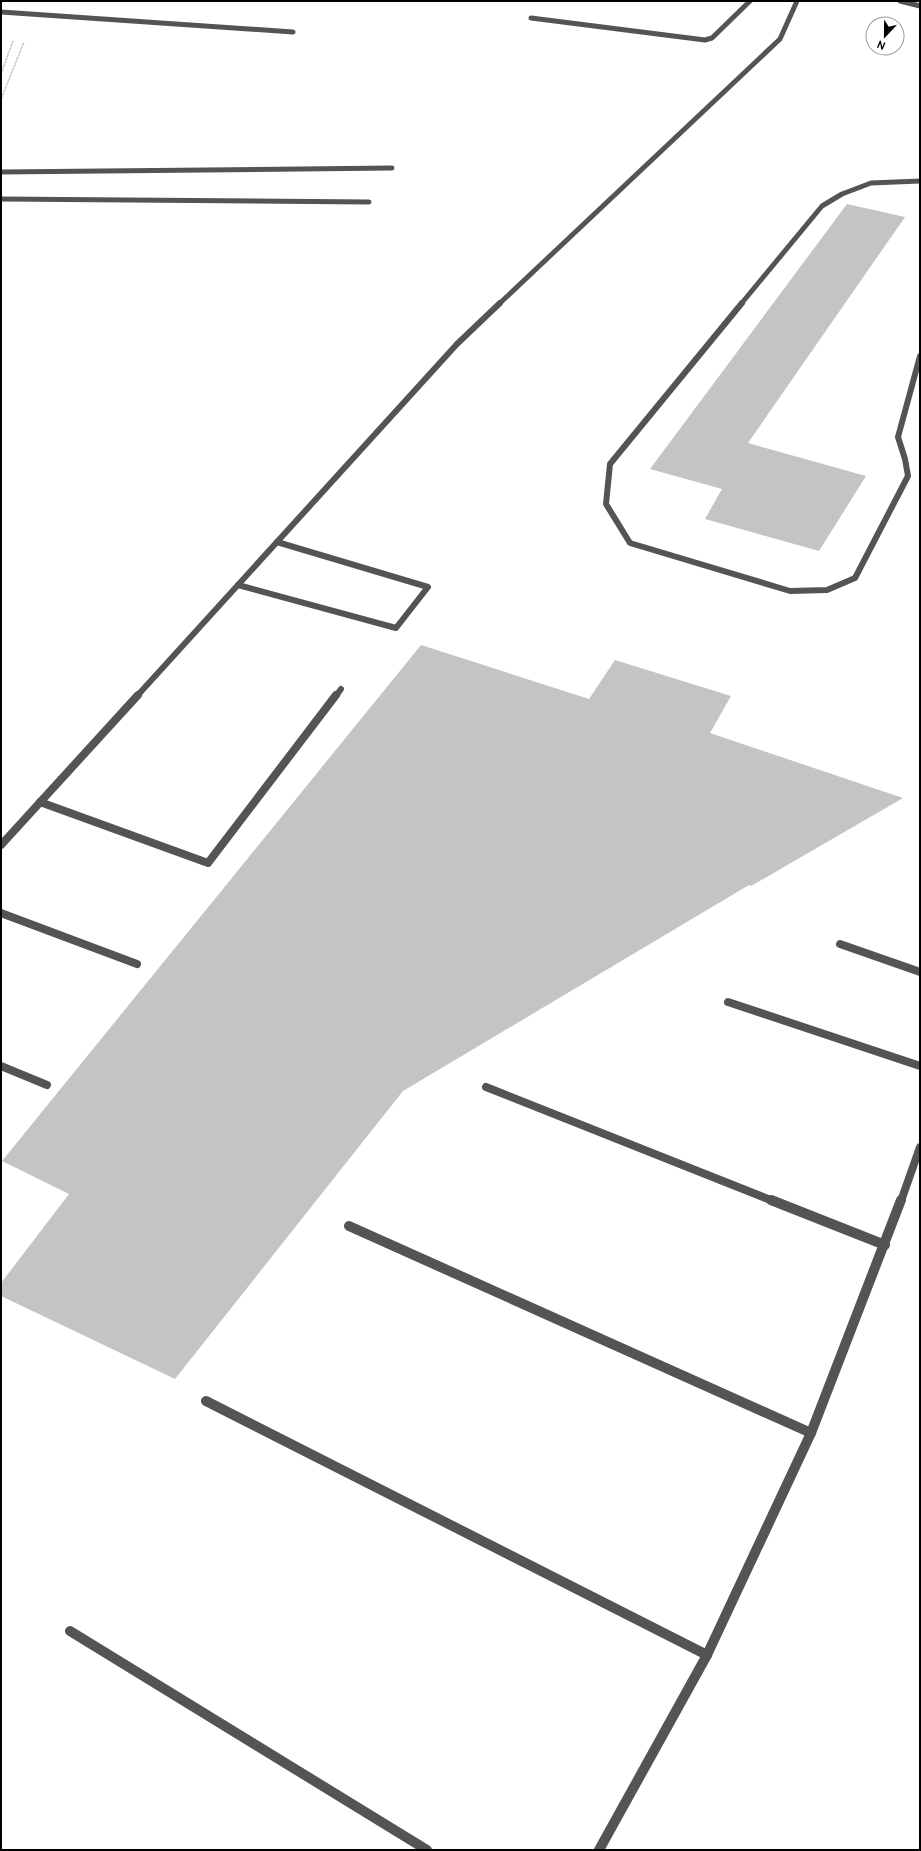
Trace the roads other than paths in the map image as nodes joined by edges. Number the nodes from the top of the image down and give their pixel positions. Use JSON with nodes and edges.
{"nodes":[{"id":1,"x":750,"y":1,"type":"edge"},
{"id":2,"x":797,"y":1,"type":"edge"},
{"id":3,"x":900,"y":1,"type":"edge"},
{"id":4,"x":911,"y":2,"type":"edge"},
{"id":5,"x":920,"y":6,"type":"edge"},
{"id":6,"x":1,"y":12,"type":"edge"},
{"id":7,"x":531,"y":18,"type":"dead end"},
{"id":8,"x":293,"y":32,"type":"dead end"},
{"id":9,"x":392,"y":168,"type":"dead end"},
{"id":10,"x":1,"y":172,"type":"edge"},
{"id":11,"x":920,"y":181,"type":"edge"},
{"id":12,"x":1,"y":198,"type":"edge"},
{"id":13,"x":369,"y":202,"type":"dead end"},
{"id":14,"x":920,"y":356,"type":"edge"},
{"id":15,"x":277,"y":542,"type":"junction"},
{"id":16,"x":238,"y":585,"type":"junction"},
{"id":17,"x":341,"y":689,"type":"dead end"},
{"id":18,"x":40,"y":802,"type":"junction"},
{"id":19,"x":1,"y":845,"type":"edge"},
{"id":20,"x":1,"y":913,"type":"edge"},
{"id":21,"x":840,"y":944,"type":"dead end"},
{"id":22,"x":137,"y":964,"type":"dead end"},
{"id":23,"x":920,"y":972,"type":"edge"},
{"id":24,"x":728,"y":1002,"type":"dead end"},
{"id":25,"x":1,"y":1066,"type":"edge"},
{"id":26,"x":920,"y":1066,"type":"edge"},
{"id":27,"x":47,"y":1085,"type":"dead end"},
{"id":28,"x":486,"y":1087,"type":"dead end"},
{"id":29,"x":920,"y":1147,"type":"edge"},
{"id":30,"x":349,"y":1226,"type":"dead end"},
{"id":31,"x":885,"y":1246,"type":"junction"},
{"id":32,"x":206,"y":1401,"type":"dead end"},
{"id":33,"x":812,"y":1433,"type":"junction"},
{"id":34,"x":70,"y":1631,"type":"dead end"},
{"id":35,"x":707,"y":1655,"type":"junction"},
{"id":36,"x":427,"y":1850,"type":"edge"},
{"id":37,"x":599,"y":1850,"type":"edge"}],
"edges":[{"from":1,"to":7,"type":"street"},
{"from":2,"to":15,"type":"street"},
{"from":3,"to":4,"type":"street"},
{"from":4,"to":5,"type":"street"},
{"from":6,"to":8,"type":"street"},
{"from":9,"to":10,"type":"street"},
{"from":11,"to":14,"type":"street"},
{"from":12,"to":13,"type":"street"},
{"from":15,"to":16,"type":"street"},
{"from":15,"to":16,"type":"street"},
{"from":16,"to":18,"type":"street"},
{"from":17,"to":18,"type":"street"},
{"from":18,"to":19,"type":"street"},
{"from":20,"to":22,"type":"street"},
{"from":21,"to":23,"type":"street"},
{"from":24,"to":26,"type":"street"},
{"from":25,"to":27,"type":"street"},
{"from":28,"to":31,"type":"street"},
{"from":29,"to":31,"type":"street"},
{"from":30,"to":33,"type":"street"},
{"from":31,"to":33,"type":"street"},
{"from":32,"to":35,"type":"street"},
{"from":33,"to":35,"type":"street"},
{"from":34,"to":36,"type":"street"},
{"from":35,"to":37,"type":"street"}]}
